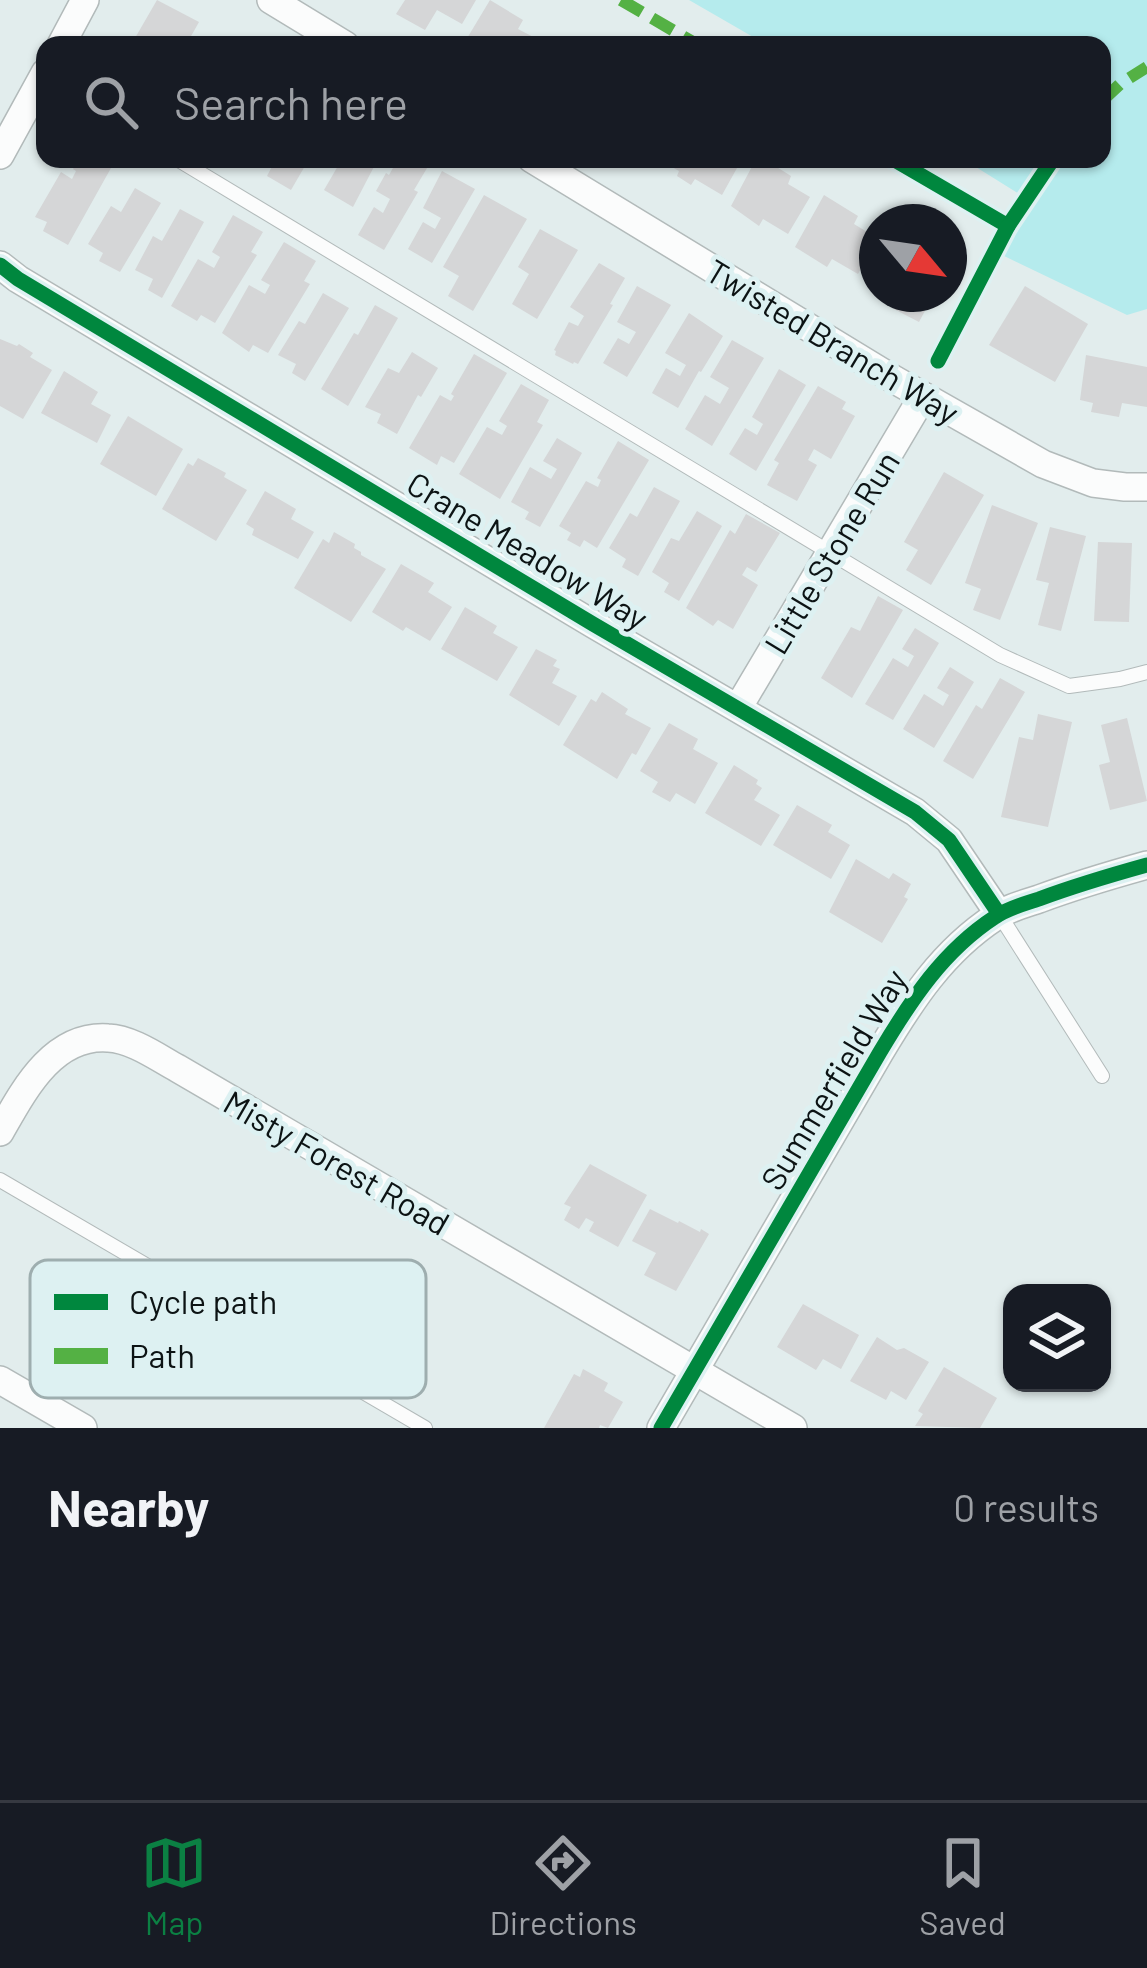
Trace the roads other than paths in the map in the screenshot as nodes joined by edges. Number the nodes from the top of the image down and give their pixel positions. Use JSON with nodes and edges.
{"nodes":[{"id":1,"x":86,"y":0,"type":"edge"},
{"id":2,"x":271,"y":0,"type":"edge"},
{"id":3,"x":66,"y":36,"type":"edge"},
{"id":4,"x":330,"y":36,"type":"edge"},
{"id":5,"x":36,"y":91,"type":"edge"},
{"id":6,"x":0,"y":155,"type":"edge"},
{"id":7,"x":192,"y":168,"type":"edge"},
{"id":8,"x":547,"y":168,"type":"edge"},
{"id":9,"x":0,"y":265,"type":"edge"},
{"id":10,"x":923,"y":396,"type":"junction"},
{"id":11,"x":1147,"y":487,"type":"edge"},
{"id":12,"x":830,"y":554,"type":"junction"},
{"id":13,"x":1147,"y":672,"type":"edge"},
{"id":14,"x":738,"y":708,"type":"junction"},
{"id":15,"x":1147,"y":865,"type":"edge"},
{"id":16,"x":999,"y":914,"type":"junction"},
{"id":17,"x":1102,"y":1076,"type":"dead end"},
{"id":18,"x":0,"y":1132,"type":"edge"},
{"id":19,"x":0,"y":1180,"type":"edge"},
{"id":20,"x":137,"y":1260,"type":"edge"},
{"id":21,"x":694,"y":1371,"type":"junction"},
{"id":22,"x":0,"y":1380,"type":"edge"},
{"id":23,"x":30,"y":1398,"type":"edge"},
{"id":24,"x":31,"y":1398,"type":"edge"},
{"id":25,"x":374,"y":1398,"type":"edge"},
{"id":26,"x":82,"y":1428,"type":"edge"},
{"id":27,"x":425,"y":1428,"type":"edge"},
{"id":28,"x":661,"y":1428,"type":"edge"},
{"id":29,"x":793,"y":1428,"type":"edge"}],
"edges":[{"from":1,"to":3,"type":"street"},
{"from":2,"to":4,"type":"street"},
{"from":5,"to":6,"type":"street"},
{"from":7,"to":12,"type":"lane"},
{"from":8,"to":10,"type":"street","name":"Twisted Branch Way"},
{"from":9,"to":14,"type":"street","name":"Crane Meadow Way"},
{"from":10,"to":11,"type":"street","name":"Twisted Branch Way"},
{"from":10,"to":12,"type":"street","name":"Little Stone Run"},
{"from":12,"to":13,"type":"lane"},
{"from":12,"to":14,"type":"street","name":"Little Stone Run"},
{"from":14,"to":16,"type":"street","name":"Crane Meadow Way"},
{"from":15,"to":16,"type":"street","name":"Summerfield Way"},
{"from":16,"to":17,"type":"lane"},
{"from":16,"to":21,"type":"street","name":"Summerfield Way"},
{"from":18,"to":21,"type":"street","name":"Misty Forest Road"},
{"from":19,"to":20,"type":"lane"},
{"from":21,"to":28,"type":"street","name":"Summerfield Way"},
{"from":21,"to":29,"type":"street","name":"Misty Forest Road"},
{"from":22,"to":23,"type":"street"},
{"from":24,"to":26,"type":"street"},
{"from":25,"to":27,"type":"lane"}]}
